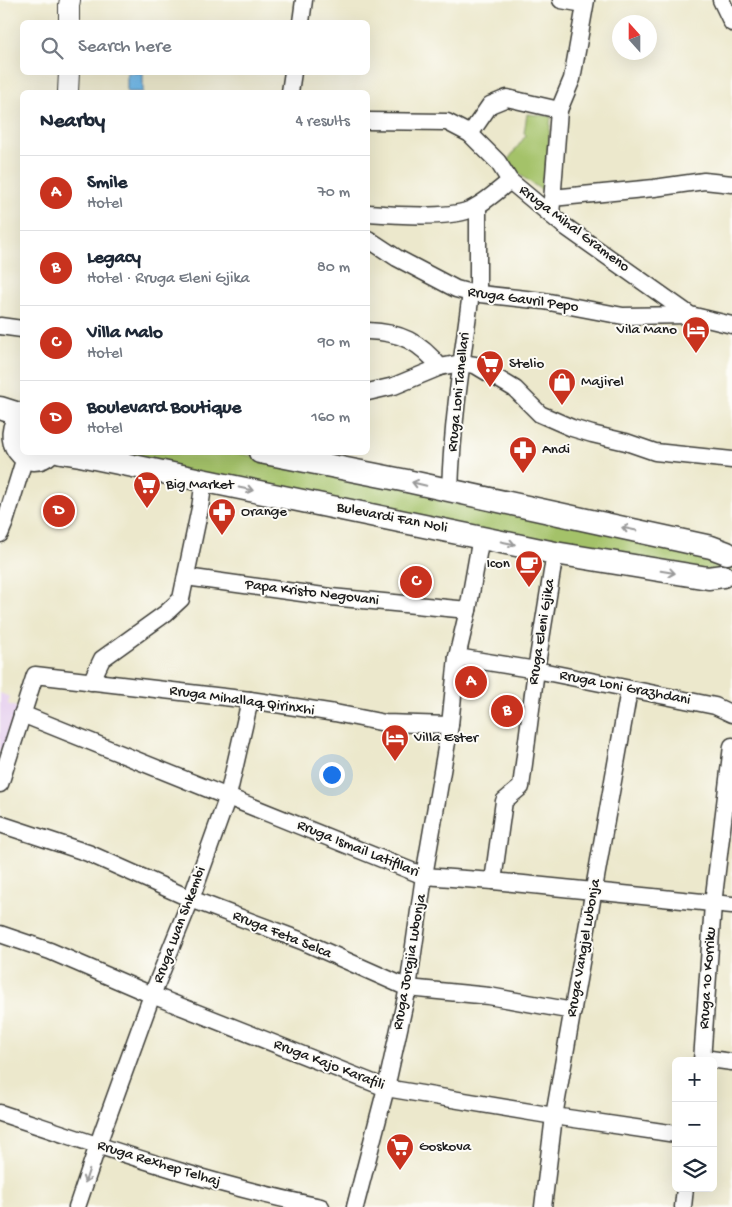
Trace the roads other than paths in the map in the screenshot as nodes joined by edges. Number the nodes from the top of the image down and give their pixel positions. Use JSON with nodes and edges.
{"nodes":[{"id":1,"x":70,"y":0,"type":"edge"},
{"id":2,"x":304,"y":0,"type":"edge"},
{"id":3,"x":560,"y":0,"type":"edge"},
{"id":4,"x":721,"y":0,"type":"edge"},
{"id":5,"x":585,"y":2,"type":"edge"},
{"id":6,"x":69,"y":20,"type":"edge"},
{"id":7,"x":301,"y":20,"type":"edge"},
{"id":8,"x":732,"y":23,"type":"edge"},
{"id":9,"x":69,"y":75,"type":"edge"},
{"id":10,"x":293,"y":75,"type":"edge"},
{"id":11,"x":68,"y":90,"type":"edge"},
{"id":12,"x":290,"y":90,"type":"edge"},
{"id":13,"x":559,"y":110,"type":"junction"},
{"id":14,"x":370,"y":121,"type":"edge"},
{"id":15,"x":470,"y":134,"type":"junction"},
{"id":16,"x":510,"y":181,"type":"junction"},
{"id":17,"x":732,"y":184,"type":"edge"},
{"id":18,"x":478,"y":206,"type":"junction"},
{"id":19,"x":551,"y":206,"type":"junction"},
{"id":20,"x":370,"y":213,"type":"edge"},
{"id":21,"x":370,"y":241,"type":"edge"},
{"id":22,"x":474,"y":293,"type":"junction"},
{"id":23,"x":690,"y":315,"type":"junction"},
{"id":24,"x":732,"y":324,"type":"edge"},
{"id":25,"x":0,"y":326,"type":"edge"},
{"id":26,"x":20,"y":329,"type":"edge"},
{"id":27,"x":370,"y":331,"type":"edge"},
{"id":28,"x":461,"y":363,"type":"junction"},
{"id":29,"x":440,"y":367,"type":"junction"},
{"id":30,"x":370,"y":392,"type":"edge"},
{"id":31,"x":0,"y":408,"type":"edge"},
{"id":32,"x":20,"y":414,"type":"edge"},
{"id":33,"x":20,"y":417,"type":"edge"},
{"id":34,"x":12,"y":449,"type":"edge"},
{"id":35,"x":26,"y":455,"type":"edge"},
{"id":36,"x":44,"y":455,"type":"edge"},
{"id":37,"x":76,"y":455,"type":"edge"},
{"id":38,"x":275,"y":455,"type":"edge"},
{"id":39,"x":732,"y":460,"type":"edge"},
{"id":40,"x":204,"y":480,"type":"junction"},
{"id":41,"x":450,"y":491,"type":"junction"},
{"id":42,"x":0,"y":534,"type":"edge"},
{"id":43,"x":481,"y":536,"type":"junction"},
{"id":44,"x":730,"y":550,"type":"edge"},
{"id":45,"x":555,"y":553,"type":"junction"},
{"id":46,"x":186,"y":578,"type":"junction"},
{"id":47,"x":728,"y":582,"type":"edge"},
{"id":48,"x":468,"y":610,"type":"junction"},
{"id":49,"x":457,"y":657,"type":"junction"},
{"id":50,"x":536,"y":670,"type":"junction"},
{"id":51,"x":91,"y":682,"type":"junction"},
{"id":52,"x":629,"y":690,"type":"junction"},
{"id":53,"x":250,"y":700,"type":"junction"},
{"id":54,"x":22,"y":714,"type":"junction"},
{"id":55,"x":732,"y":714,"type":"edge"},
{"id":56,"x":450,"y":725,"type":"junction"},
{"id":57,"x":732,"y":746,"type":"edge"},
{"id":58,"x":0,"y":784,"type":"edge"},
{"id":59,"x":228,"y":796,"type":"junction"},
{"id":60,"x":0,"y":824,"type":"edge"},
{"id":61,"x":424,"y":876,"type":"junction"},
{"id":62,"x":493,"y":881,"type":"junction"},
{"id":63,"x":594,"y":891,"type":"junction"},
{"id":64,"x":191,"y":899,"type":"junction"},
{"id":65,"x":713,"y":904,"type":"junction"},
{"id":66,"x":732,"y":905,"type":"edge"},
{"id":67,"x":0,"y":934,"type":"edge"},
{"id":68,"x":408,"y":988,"type":"junction"},
{"id":69,"x":152,"y":994,"type":"junction"},
{"id":70,"x":573,"y":1011,"type":"junction"},
{"id":71,"x":703,"y":1057,"type":"edge"},
{"id":72,"x":717,"y":1060,"type":"edge"},
{"id":73,"x":732,"y":1062,"type":"edge"},
{"id":74,"x":386,"y":1088,"type":"junction"},
{"id":75,"x":0,"y":1113,"type":"edge"},
{"id":76,"x":554,"y":1116,"type":"junction"},
{"id":77,"x":672,"y":1133,"type":"edge"},
{"id":78,"x":97,"y":1145,"type":"junction"},
{"id":79,"x":685,"y":1192,"type":"edge"},
{"id":80,"x":77,"y":1207,"type":"edge"},
{"id":81,"x":321,"y":1207,"type":"edge"},
{"id":82,"x":355,"y":1207,"type":"edge"},
{"id":83,"x":543,"y":1207,"type":"edge"},
{"id":84,"x":683,"y":1207,"type":"edge"}],
"edges":[{"from":1,"to":6,"type":"street"},
{"from":2,"to":7,"type":"street"},
{"from":3,"to":5,"type":"street"},
{"from":4,"to":8,"type":"street"},
{"from":5,"to":13,"type":"street"},
{"from":9,"to":11,"type":"street"},
{"from":10,"to":12,"type":"street"},
{"from":13,"to":15,"type":"street"},
{"from":13,"to":19,"type":"street"},
{"from":14,"to":15,"type":"street","name":"Rruga Mihal Grameno"},
{"from":15,"to":16,"type":"street","name":"Rruga Mihal Grameno"},
{"from":16,"to":18,"type":"street"},
{"from":16,"to":19,"type":"street","name":"Rruga Mihal Grameno"},
{"from":17,"to":19,"type":"street"},
{"from":18,"to":20,"type":"street"},
{"from":18,"to":22,"type":"street","name":"Rruga Loni Tanellari"},
{"from":19,"to":23,"type":"street","name":"Rruga Mihal Grameno"},
{"from":21,"to":22,"type":"street","name":"Rruga Gavril Pepo"},
{"from":22,"to":23,"type":"street","name":"Rruga Gavril Pepo"},
{"from":22,"to":28,"type":"street","name":"Rruga Loni Tanellari"},
{"from":23,"to":24,"type":"street","name":"Rruga Mihal Grameno"},
{"from":25,"to":26,"type":"street"},
{"from":27,"to":29,"type":"street"},
{"from":28,"to":29,"type":"street"},
{"from":28,"to":39,"type":"street"},
{"from":28,"to":41,"type":"street","name":"Rruga Loni Tanellari"},
{"from":29,"to":30,"type":"street"},
{"from":31,"to":32,"type":"main road"},
{"from":33,"to":34,"type":"main road"},
{"from":34,"to":42,"type":"street"},
{"from":35,"to":36,"type":"main road"},
{"from":37,"to":40,"type":"main road","name":"Bulevardi Fan Noli"},
{"from":41,"to":38,"type":"main road","name":"Bulevardi Fan Noli","one_way":true},
{"from":40,"to":43,"type":"main road","name":"Bulevardi Fan Noli","one_way":true},
{"from":40,"to":46,"type":"street"},
{"from":44,"to":41,"type":"main road","name":"Bulevardi Fan Noli","one_way":true},
{"from":43,"to":45,"type":"main road","name":"Bulevardi Fan Noli","one_way":true},
{"from":43,"to":48,"type":"street","name":"Rruga Jorgjia Lubonja"},
{"from":44,"to":47,"type":"main road","name":"Bulevardi Fan Noli"},
{"from":45,"to":47,"type":"main road","name":"Bulevardi Fan Noli","one_way":true},
{"from":45,"to":50,"type":"street","name":"Rruga Eleni Gjika"},
{"from":46,"to":48,"type":"street","name":"Papa Kristo Negovani"},
{"from":46,"to":51,"type":"street"},
{"from":48,"to":49,"type":"street","name":"Rruga Jorgjia Lubonja"},
{"from":49,"to":50,"type":"street","name":"Rruga Loni Grazhdani"},
{"from":49,"to":56,"type":"street","name":"Rruga Jorgjia Lubonja"},
{"from":50,"to":52,"type":"street","name":"Rruga Loni Grazhdani"},
{"from":50,"to":62,"type":"street","name":"Rruga Eleni Gjika"},
{"from":51,"to":53,"type":"street","name":"Rruga Mihallaq Qirinxhi"},
{"from":51,"to":54,"type":"street","name":"Rruga Mihallaq Qirinxhi"},
{"from":52,"to":55,"type":"street","name":"Rruga Loni Grazhdani"},
{"from":52,"to":63,"type":"street","name":"Rruga Vangjel Lubonja"},
{"from":53,"to":56,"type":"street","name":"Rruga Mihallaq Qirinxhi"},
{"from":53,"to":59,"type":"street","name":"Rruga Luan Shkembi"},
{"from":54,"to":58,"type":"street"},
{"from":54,"to":59,"type":"street","name":"Rruga Ismail Latifllari"},
{"from":56,"to":61,"type":"street","name":"Rruga Jorgjia Lubonja"},
{"from":57,"to":65,"type":"street","name":"Rruga 10 Korriku"},
{"from":59,"to":61,"type":"street","name":"Rruga Ismail Latifllari"},
{"from":59,"to":64,"type":"street","name":"Rruga Luan Shkembi"},
{"from":60,"to":64,"type":"street","name":"Rruga Feta Selca"},
{"from":61,"to":62,"type":"street","name":"Rruga Ismail Latifllari"},
{"from":61,"to":68,"type":"street","name":"Rruga Jorgjia Lubonja"},
{"from":62,"to":63,"type":"street","name":"Rruga Ismail Latifllari"},
{"from":63,"to":65,"type":"street","name":"Rruga Ismail Latifllari"},
{"from":63,"to":70,"type":"street","name":"Rruga Vangjel Lubonja"},
{"from":64,"to":68,"type":"street","name":"Rruga Feta Selca"},
{"from":64,"to":69,"type":"street","name":"Rruga Luan Shkembi"},
{"from":65,"to":66,"type":"street","name":"Rruga Ismail Latifllari"},
{"from":65,"to":71,"type":"street","name":"Rruga 10 Korriku"},
{"from":67,"to":69,"type":"street","name":"Rruga Kajo Karafili"},
{"from":68,"to":70,"type":"street","name":"Rruga Feta Selca"},
{"from":68,"to":74,"type":"street","name":"Rruga Jorgjia Lubonja"},
{"from":69,"to":74,"type":"street","name":"Rruga Kajo Karafili"},
{"from":69,"to":78,"type":"street","name":"Rruga Luan Shkembi"},
{"from":70,"to":76,"type":"street","name":"Rruga Vangjel Lubonja"},
{"from":72,"to":73,"type":"street"},
{"from":74,"to":76,"type":"street","name":"Rruga Kajo Karafili"},
{"from":74,"to":82,"type":"street","name":"Rruga Jorgjia Lubonja"},
{"from":75,"to":78,"type":"street","name":"Rruga Rexhep Telhaj"},
{"from":76,"to":77,"type":"street","name":"Rruga Kajo Karafili"},
{"from":76,"to":83,"type":"street","name":"Rruga Vangjel Lubonja"},
{"from":78,"to":80,"type":"street","name":"Rruga Luan Shkembi","one_way":true},
{"from":78,"to":81,"type":"street","name":"Rruga Rexhep Telhaj"},
{"from":79,"to":84,"type":"street"}]}
